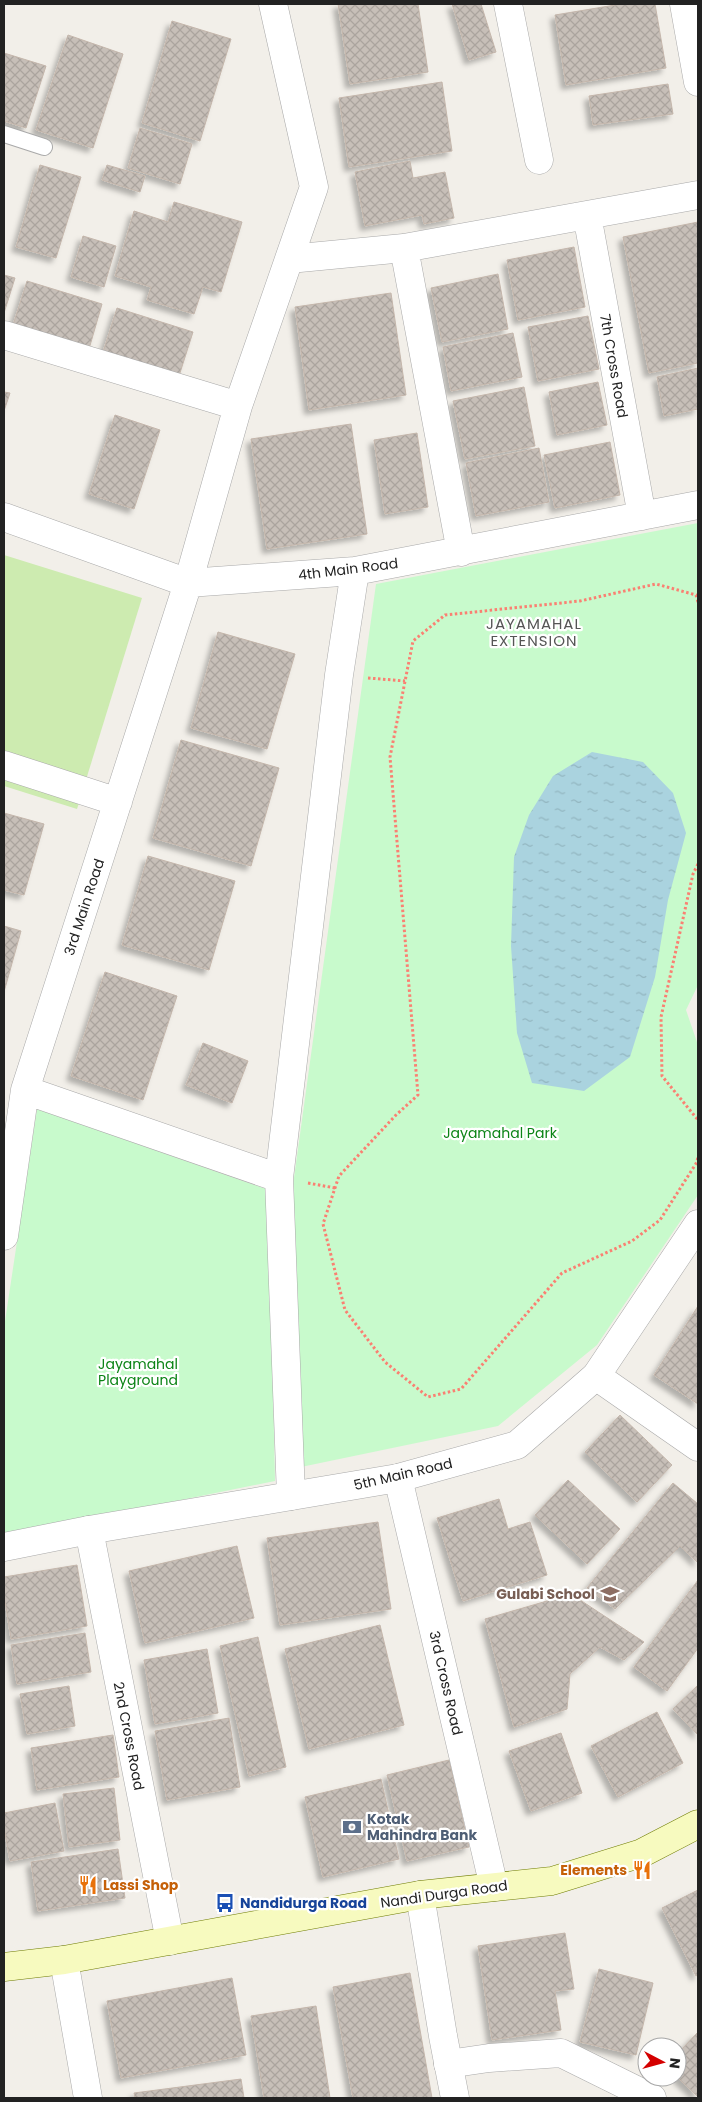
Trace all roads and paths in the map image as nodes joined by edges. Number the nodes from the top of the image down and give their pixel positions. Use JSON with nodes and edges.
{"nodes":[{"id":1,"x":273,"y":4,"type":"edge"},
{"id":2,"x":508,"y":4,"type":"edge"},
{"id":3,"x":684,"y":4,"type":"edge"},
{"id":4,"x":698,"y":82,"type":"edge"},
{"id":5,"x":4,"y":134,"type":"edge"},
{"id":6,"x":44,"y":147,"type":"dead end"},
{"id":7,"x":539,"y":160,"type":"dead end"},
{"id":8,"x":698,"y":195,"type":"edge"},
{"id":9,"x":587,"y":215,"type":"junction"},
{"id":10,"x":404,"y":248,"type":"junction"},
{"id":11,"x":289,"y":259,"type":"junction"},
{"id":12,"x":4,"y":335,"type":"edge"},
{"id":13,"x":238,"y":406,"type":"junction"},
{"id":14,"x":698,"y":505,"type":"edge"},
{"id":15,"x":642,"y":516,"type":"junction"},
{"id":16,"x":4,"y":517,"type":"edge"},
{"id":17,"x":460,"y":552,"type":"junction"},
{"id":18,"x":356,"y":571,"type":"junction"},
{"id":19,"x":188,"y":583,"type":"junction"},
{"id":20,"x":698,"y":602,"type":"edge"},
{"id":21,"x":339,"y":675,"type":"junction"},
{"id":22,"x":405,"y":681,"type":"junction"},
{"id":23,"x":4,"y":765,"type":"edge"},
{"id":24,"x":118,"y":802,"type":"junction"},
{"id":25,"x":698,"y":864,"type":"edge"},
{"id":26,"x":26,"y":1090,"type":"junction"},
{"id":27,"x":698,"y":1120,"type":"edge"},
{"id":28,"x":698,"y":1156,"type":"edge"},
{"id":29,"x":279,"y":1178,"type":"junction"},
{"id":30,"x":698,"y":1224,"type":"edge"},
{"id":31,"x":4,"y":1236,"type":"edge"},
{"id":32,"x":596,"y":1376,"type":"junction"},
{"id":33,"x":698,"y":1447,"type":"edge"},
{"id":34,"x":398,"y":1478,"type":"junction"},
{"id":35,"x":291,"y":1496,"type":"junction"},
{"id":36,"x":89,"y":1530,"type":"junction"},
{"id":37,"x":4,"y":1547,"type":"edge"},
{"id":38,"x":698,"y":1824,"type":"edge"},
{"id":39,"x":494,"y":1887,"type":"junction"},
{"id":40,"x":420,"y":1895,"type":"junction"},
{"id":41,"x":170,"y":1941,"type":"junction"},
{"id":42,"x":64,"y":1960,"type":"junction"},
{"id":43,"x":4,"y":1967,"type":"edge"},
{"id":44,"x":448,"y":2064,"type":"junction"},
{"id":45,"x":88,"y":2098,"type":"edge"},
{"id":46,"x":455,"y":2098,"type":"edge"},
{"id":47,"x":652,"y":2098,"type":"edge"}],
"edges":[{"from":1,"to":11,"type":"street","name":"3rd Main Road"},
{"from":2,"to":7,"type":"street"},
{"from":3,"to":4,"type":"street"},
{"from":5,"to":6,"type":"lane"},
{"from":8,"to":9,"type":"street"},
{"from":9,"to":10,"type":"street"},
{"from":9,"to":15,"type":"street","name":"7th Cross Road"},
{"from":10,"to":11,"type":"street"},
{"from":10,"to":17,"type":"street"},
{"from":11,"to":13,"type":"street","name":"3rd Main Road"},
{"from":12,"to":13,"type":"street"},
{"from":13,"to":19,"type":"street","name":"3rd Main Road"},
{"from":14,"to":15,"type":"street","name":"4th Main Road"},
{"from":15,"to":17,"type":"street","name":"4th Main Road"},
{"from":16,"to":19,"type":"street","name":"4th Main Road"},
{"from":17,"to":18,"type":"street","name":"4th Main Road"},
{"from":18,"to":19,"type":"street","name":"4th Main Road"},
{"from":18,"to":21,"type":"street"},
{"from":19,"to":24,"type":"street","name":"3rd Main Road"},
{"from":20,"to":22,"type":"path"},
{"from":21,"to":22,"type":"path"},
{"from":21,"to":29,"type":"street"},
{"from":22,"to":28,"type":"path"},
{"from":23,"to":24,"type":"street"},
{"from":24,"to":26,"type":"street","name":"3rd Main Road"},
{"from":25,"to":27,"type":"path"},
{"from":26,"to":29,"type":"street"},
{"from":26,"to":31,"type":"street","name":"3rd Main Road"},
{"from":29,"to":35,"type":"street"},
{"from":30,"to":32,"type":"street","name":"5th Main Road"},
{"from":32,"to":33,"type":"street"},
{"from":32,"to":34,"type":"street","name":"5th Main Road"},
{"from":34,"to":35,"type":"street","name":"5th Main Road"},
{"from":34,"to":39,"type":"street","name":"3rd Cross Road"},
{"from":35,"to":36,"type":"street","name":"5th Main Road"},
{"from":36,"to":37,"type":"street","name":"5th Main Road"},
{"from":36,"to":41,"type":"street","name":"2nd Cross Road"},
{"from":38,"to":39,"type":"main road","name":"Nandi Durga Road"},
{"from":39,"to":40,"type":"main road","name":"Nandi Durga Road"},
{"from":40,"to":41,"type":"main road","name":"Nandi Durga Road"},
{"from":40,"to":44,"type":"street"},
{"from":41,"to":42,"type":"main road","name":"Nandi Durga Road"},
{"from":42,"to":43,"type":"main road","name":"Nandi Durga Road"},
{"from":42,"to":45,"type":"street"},
{"from":44,"to":46,"type":"street"},
{"from":44,"to":47,"type":"street"}]}
